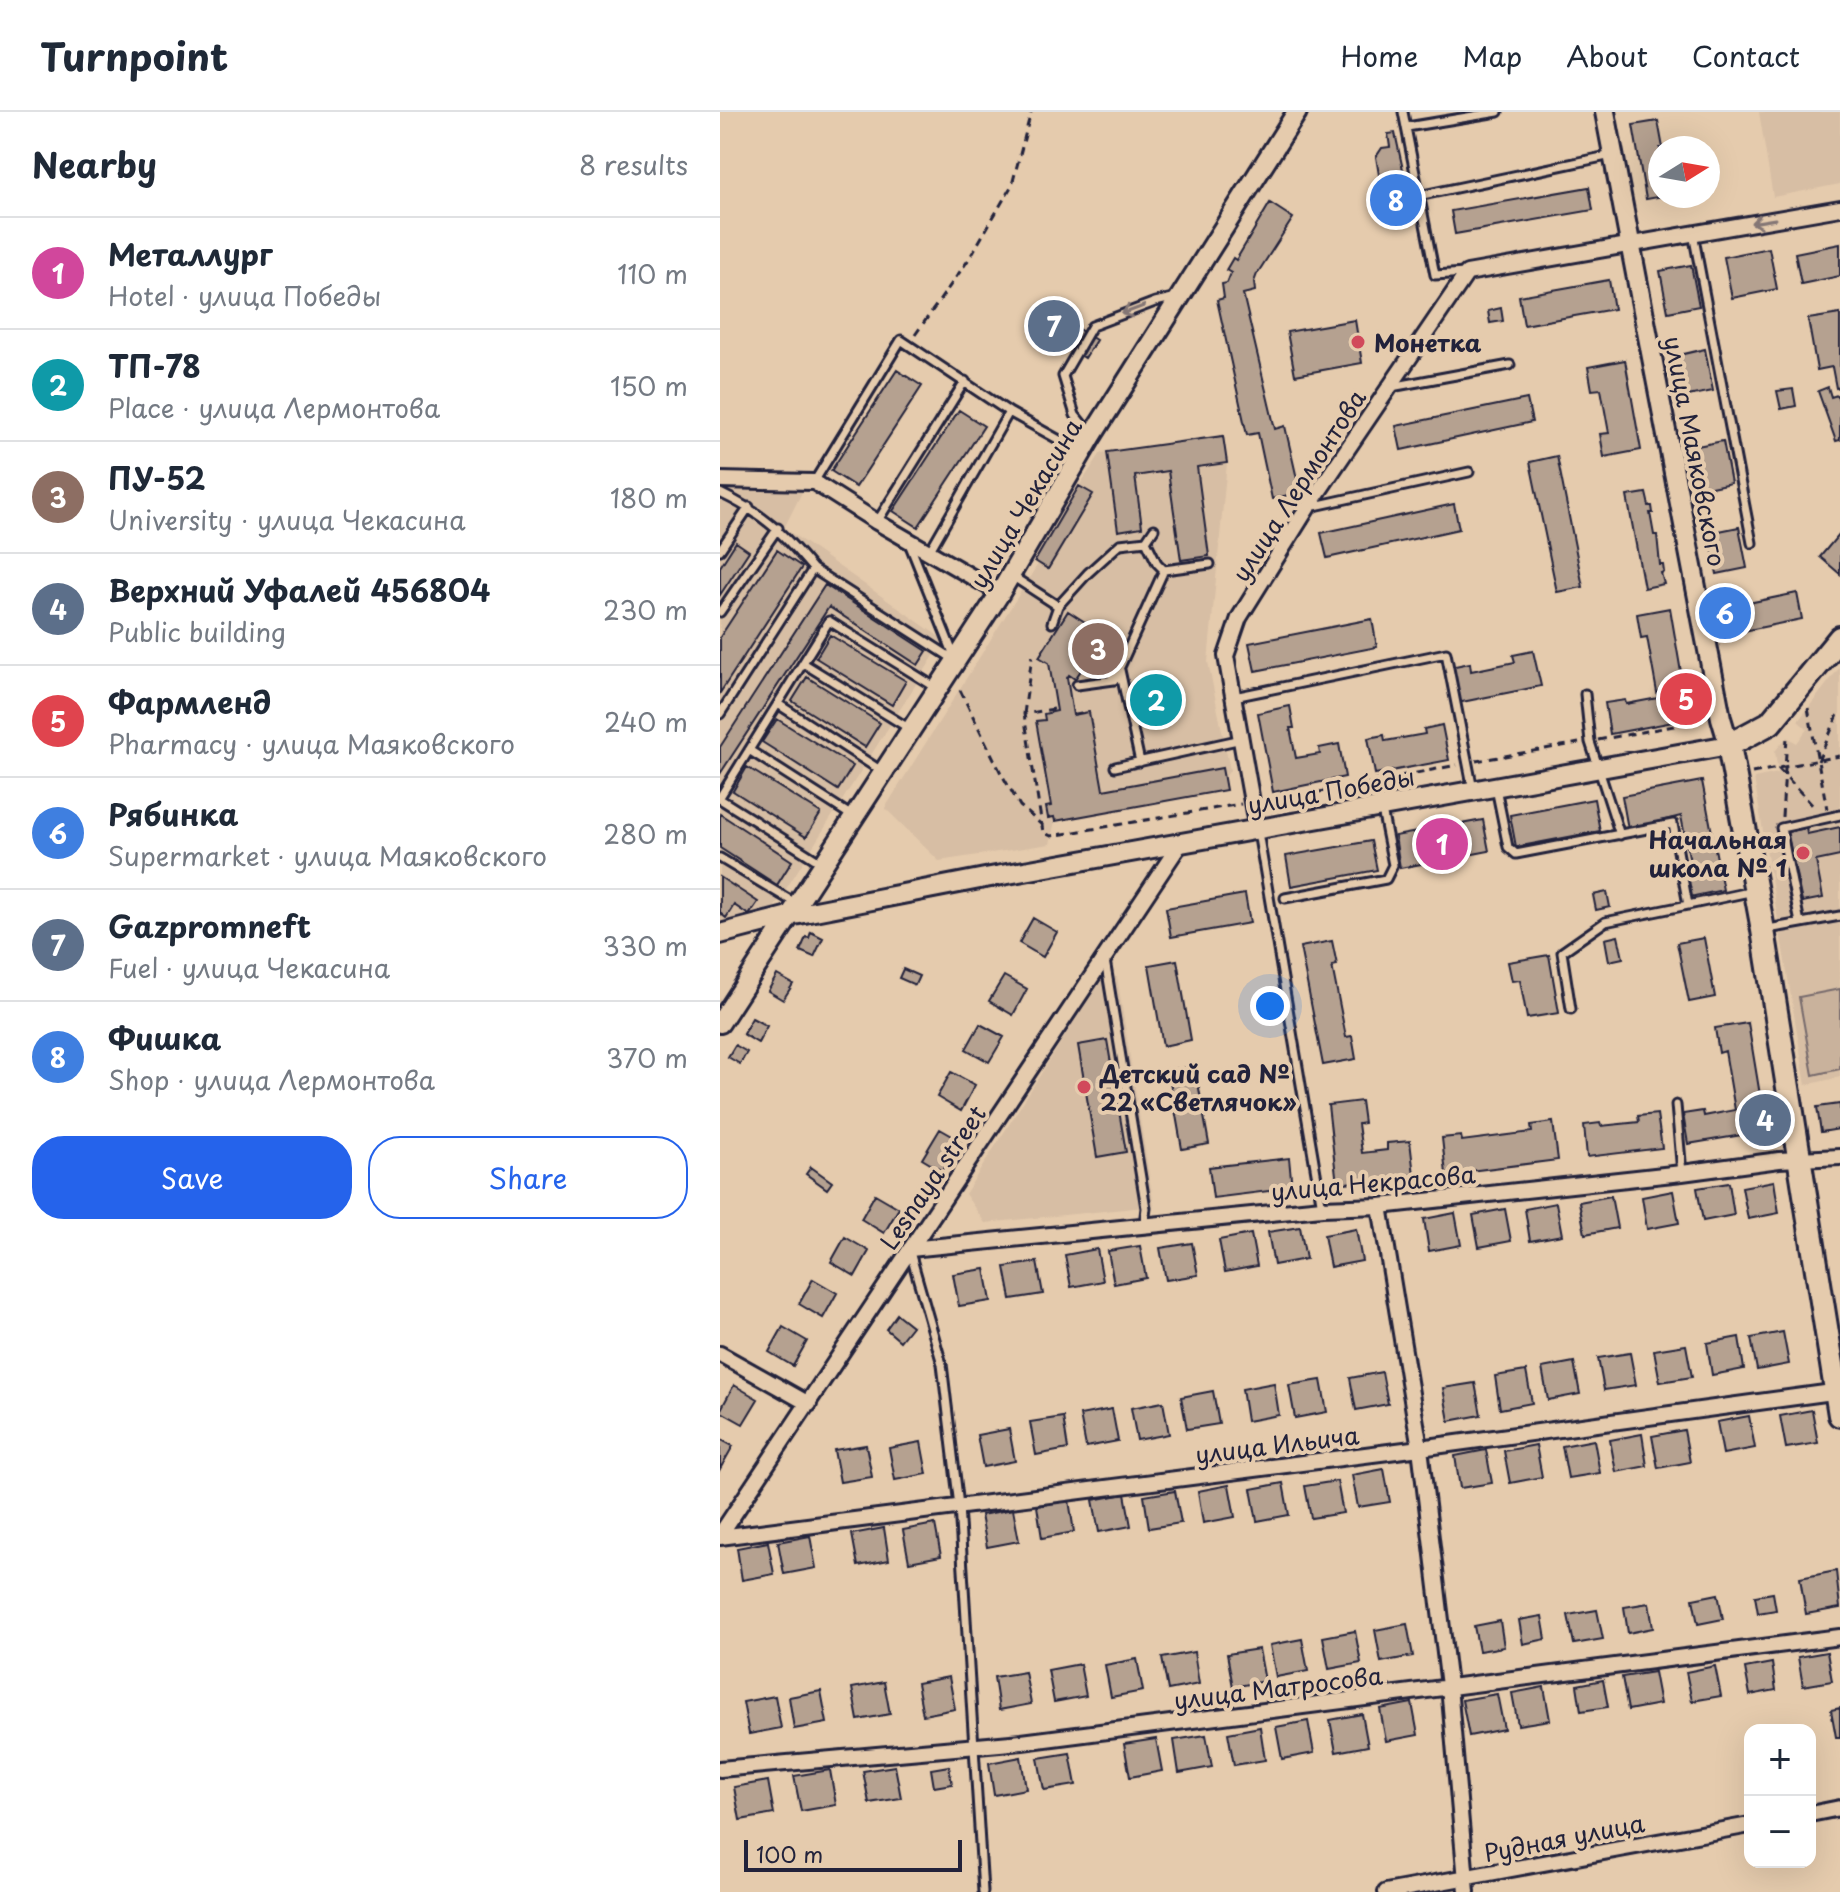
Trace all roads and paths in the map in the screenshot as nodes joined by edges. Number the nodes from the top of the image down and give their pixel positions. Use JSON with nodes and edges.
{"nodes":[{"id":1,"x":1031,"y":112,"type":"edge"},
{"id":2,"x":1297,"y":112,"type":"edge"},
{"id":3,"x":1403,"y":112,"type":"edge"},
{"id":4,"x":1498,"y":112,"type":"edge"},
{"id":5,"x":1605,"y":112,"type":"edge"},
{"id":6,"x":1407,"y":127,"type":"junction"},
{"id":7,"x":1615,"y":154,"type":"junction"},
{"id":8,"x":1418,"y":196,"type":"junction"},
{"id":9,"x":1840,"y":208,"type":"edge"},
{"id":10,"x":1693,"y":233,"type":"junction"},
{"id":11,"x":1631,"y":242,"type":"junction"},
{"id":12,"x":1467,"y":273,"type":"junction"},
{"id":13,"x":1183,"y":296,"type":"junction"},
{"id":14,"x":908,"y":345,"type":"junction"},
{"id":15,"x":1510,"y":365,"type":"dead end"},
{"id":16,"x":965,"y":381,"type":"junction"},
{"id":17,"x":1389,"y":387,"type":"junction"},
{"id":18,"x":1009,"y":412,"type":"junction"},
{"id":19,"x":1092,"y":436,"type":"junction"},
{"id":20,"x":1082,"y":453,"type":"junction"},
{"id":21,"x":1469,"y":472,"type":"dead end"},
{"id":22,"x":720,"y":480,"type":"edge"},
{"id":23,"x":814,"y":482,"type":"junction"},
{"id":24,"x":720,"y":493,"type":"edge"},
{"id":25,"x":749,"y":507,"type":"junction"},
{"id":26,"x":1308,"y":507,"type":"junction"},
{"id":27,"x":877,"y":522,"type":"junction"},
{"id":28,"x":778,"y":528,"type":"junction"},
{"id":29,"x":1154,"y":529,"type":"dead end"},
{"id":30,"x":908,"y":540,"type":"junction"},
{"id":31,"x":1146,"y":541,"type":"junction"},
{"id":32,"x":1752,"y":543,"type":"dead end"},
{"id":33,"x":720,"y":550,"type":"edge"},
{"id":34,"x":929,"y":552,"type":"junction"},
{"id":35,"x":1210,"y":564,"type":"dead end"},
{"id":36,"x":813,"y":569,"type":"junction"},
{"id":37,"x":1164,"y":570,"type":"junction"},
{"id":38,"x":1010,"y":575,"type":"junction"},
{"id":39,"x":1000,"y":593,"type":"junction"},
{"id":40,"x":1058,"y":606,"type":"junction"},
{"id":41,"x":720,"y":612,"type":"edge"},
{"id":42,"x":1052,"y":623,"type":"dead end"},
{"id":43,"x":1840,"y":638,"type":"edge"},
{"id":44,"x":1032,"y":656,"type":"dead end"},
{"id":45,"x":956,"y":660,"type":"junction"},
{"id":46,"x":803,"y":663,"type":"junction"},
{"id":47,"x":1093,"y":663,"type":"dead end"},
{"id":48,"x":1118,"y":673,"type":"junction"},
{"id":49,"x":1077,"y":685,"type":"dead end"},
{"id":50,"x":937,"y":688,"type":"junction"},
{"id":51,"x":960,"y":690,"type":"dead end"},
{"id":52,"x":1151,"y":693,"type":"dead end"},
{"id":53,"x":1585,"y":694,"type":"dead end"},
{"id":54,"x":1126,"y":695,"type":"junction"},
{"id":55,"x":1234,"y":697,"type":"junction"},
{"id":56,"x":778,"y":704,"type":"junction"},
{"id":57,"x":1808,"y":708,"type":"dead end"},
{"id":58,"x":1054,"y":709,"type":"dead end"},
{"id":59,"x":1840,"y":710,"type":"edge"},
{"id":60,"x":720,"y":714,"type":"edge"},
{"id":61,"x":1024,"y":714,"type":"junction"},
{"id":62,"x":1701,"y":721,"type":"dead end"},
{"id":63,"x":911,"y":729,"type":"junction"},
{"id":64,"x":1787,"y":737,"type":"dead end"},
{"id":65,"x":1242,"y":739,"type":"junction"},
{"id":66,"x":1590,"y":742,"type":"junction"},
{"id":67,"x":1729,"y":745,"type":"junction"},
{"id":68,"x":749,"y":750,"type":"junction"},
{"id":69,"x":1840,"y":756,"type":"edge"},
{"id":70,"x":1818,"y":761,"type":"junction"},
{"id":71,"x":1140,"y":762,"type":"junction"},
{"id":72,"x":1468,"y":762,"type":"junction"},
{"id":73,"x":1115,"y":767,"type":"dead end"},
{"id":74,"x":1785,"y":767,"type":"junction"},
{"id":75,"x":1598,"y":768,"type":"junction"},
{"id":76,"x":1778,"y":768,"type":"junction"},
{"id":77,"x":883,"y":772,"type":"junction"},
{"id":78,"x":1748,"y":774,"type":"dead end"},
{"id":79,"x":1785,"y":775,"type":"junction"},
{"id":80,"x":1496,"y":786,"type":"junction"},
{"id":81,"x":1473,"y":790,"type":"junction"},
{"id":82,"x":720,"y":798,"type":"edge"},
{"id":83,"x":1252,"y":802,"type":"junction"},
{"id":84,"x":1382,"y":808,"type":"junction"},
{"id":85,"x":1840,"y":815,"type":"edge"},
{"id":86,"x":854,"y":817,"type":"junction"},
{"id":87,"x":1827,"y":818,"type":"junction"},
{"id":88,"x":1043,"y":826,"type":"junction"},
{"id":89,"x":1781,"y":828,"type":"junction"},
{"id":90,"x":1257,"y":830,"type":"junction"},
{"id":91,"x":1620,"y":835,"type":"junction"},
{"id":92,"x":1180,"y":844,"type":"junction"},
{"id":93,"x":720,"y":858,"type":"edge"},
{"id":94,"x":823,"y":864,"type":"junction"},
{"id":95,"x":1756,"y":891,"type":"junction"},
{"id":96,"x":1285,"y":898,"type":"dead end"},
{"id":97,"x":1688,"y":905,"type":"junction"},
{"id":98,"x":793,"y":910,"type":"junction"},
{"id":99,"x":1840,"y":916,"type":"edge"},
{"id":100,"x":1800,"y":923,"type":"junction"},
{"id":101,"x":1763,"y":930,"type":"junction"},
{"id":102,"x":722,"y":932,"type":"edge"},
{"id":103,"x":1105,"y":957,"type":"junction"},
{"id":104,"x":1571,"y":1009,"type":"dead end"},
{"id":105,"x":720,"y":1023,"type":"edge"},
{"id":106,"x":1676,"y":1105,"type":"dead end"},
{"id":107,"x":1840,"y":1157,"type":"edge"},
{"id":108,"x":1799,"y":1160,"type":"junction"},
{"id":109,"x":1682,"y":1173,"type":"junction"},
{"id":110,"x":1380,"y":1206,"type":"junction"},
{"id":111,"x":1322,"y":1208,"type":"junction"},
{"id":112,"x":1144,"y":1227,"type":"junction"},
{"id":113,"x":910,"y":1249,"type":"junction"},
{"id":114,"x":720,"y":1354,"type":"edge"},
{"id":115,"x":1838,"y":1391,"type":"edge"},
{"id":116,"x":809,"y":1404,"type":"junction"},
{"id":117,"x":1840,"y":1415,"type":"edge"},
{"id":118,"x":1420,"y":1448,"type":"junction"},
{"id":119,"x":959,"y":1506,"type":"junction"},
{"id":120,"x":720,"y":1536,"type":"edge"},
{"id":121,"x":1840,"y":1637,"type":"edge"},
{"id":122,"x":1449,"y":1686,"type":"junction"},
{"id":123,"x":974,"y":1746,"type":"junction"},
{"id":124,"x":720,"y":1769,"type":"edge"},
{"id":125,"x":1840,"y":1808,"type":"edge"},
{"id":126,"x":1816,"y":1813,"type":"edge"},
{"id":127,"x":1744,"y":1826,"type":"edge"},
{"id":128,"x":1466,"y":1885,"type":"edge"},
{"id":129,"x":983,"y":1892,"type":"edge"},
{"id":130,"x":1386,"y":1892,"type":"edge"}],
"edges":[{"from":1,"to":14,"type":"path"},
{"from":2,"to":13,"type":"street","name":"улица Чекасина"},
{"from":3,"to":6,"type":"lane"},
{"from":4,"to":6,"type":"lane"},
{"from":5,"to":7,"type":"street","name":"улица Маяковского"},
{"from":6,"to":8,"type":"lane"},
{"from":7,"to":8,"type":"lane"},
{"from":7,"to":11,"type":"street","name":"улица Маяковского"},
{"from":8,"to":12,"type":"lane"},
{"from":9,"to":10,"type":"street","one_way":true},
{"from":10,"to":11,"type":"street"},
{"from":10,"to":32,"type":"lane"},
{"from":11,"to":12,"type":"street"},
{"from":11,"to":67,"type":"street","name":"улица Маяковского"},
{"from":12,"to":17,"type":"street","name":"улица Лермонтова"},
{"from":13,"to":19,"type":"street","name":"улица Чекасина"},
{"from":13,"to":19,"type":"lane","one_way":true},
{"from":14,"to":16,"type":"lane"},
{"from":14,"to":23,"type":"lane"},
{"from":15,"to":17,"type":"lane"},
{"from":16,"to":18,"type":"lane"},
{"from":16,"to":27,"type":"lane"},
{"from":17,"to":26,"type":"street","name":"улица Лермонтова"},
{"from":18,"to":20,"type":"lane"},
{"from":18,"to":34,"type":"lane"},
{"from":19,"to":20,"type":"street","name":"улица Чекасина"},
{"from":20,"to":38,"type":"street","name":"улица Чекасина"},
{"from":21,"to":26,"type":"lane"},
{"from":22,"to":23,"type":"street"},
{"from":23,"to":27,"type":"street"},
{"from":24,"to":25,"type":"lane"},
{"from":25,"to":28,"type":"lane"},
{"from":25,"to":33,"type":"lane"},
{"from":26,"to":55,"type":"street","name":"улица Лермонтова"},
{"from":27,"to":30,"type":"street"},
{"from":28,"to":36,"type":"lane"},
{"from":28,"to":41,"type":"lane"},
{"from":29,"to":31,"type":"lane"},
{"from":30,"to":34,"type":"street"},
{"from":30,"to":45,"type":"lane"},
{"from":31,"to":37,"type":"lane"},
{"from":31,"to":40,"type":"lane"},
{"from":34,"to":39,"type":"street"},
{"from":35,"to":37,"type":"lane"},
{"from":36,"to":45,"type":"lane"},
{"from":36,"to":60,"type":"lane"},
{"from":37,"to":48,"type":"lane"},
{"from":38,"to":39,"type":"street","name":"улица Чекасина"},
{"from":38,"to":40,"type":"lane"},
{"from":39,"to":45,"type":"street","name":"улица Чекасина"},
{"from":40,"to":42,"type":"lane"},
{"from":43,"to":67,"type":"main road","name":"улица Победы"},
{"from":44,"to":61,"type":"path"},
{"from":45,"to":50,"type":"street","name":"улица Чекасина"},
{"from":46,"to":50,"type":"lane"},
{"from":46,"to":56,"type":"lane"},
{"from":46,"to":63,"type":"lane"},
{"from":47,"to":48,"type":"lane"},
{"from":48,"to":49,"type":"lane"},
{"from":48,"to":54,"type":"lane"},
{"from":50,"to":63,"type":"street","name":"улица Чекасина"},
{"from":51,"to":88,"type":"path"},
{"from":52,"to":54,"type":"lane"},
{"from":53,"to":66,"type":"lane"},
{"from":54,"to":71,"type":"lane"},
{"from":55,"to":65,"type":"street","name":"улица Лермонтова"},
{"from":55,"to":72,"type":"lane"},
{"from":56,"to":68,"type":"lane"},
{"from":56,"to":77,"type":"lane"},
{"from":57,"to":70,"type":"path"},
{"from":58,"to":61,"type":"path"},
{"from":59,"to":70,"type":"path"},
{"from":61,"to":88,"type":"path"},
{"from":62,"to":66,"type":"path"},
{"from":63,"to":77,"type":"street","name":"улица Чекасина"},
{"from":64,"to":74,"type":"path"},
{"from":65,"to":71,"type":"lane"},
{"from":65,"to":83,"type":"street","name":"улица Лермонтова"},
{"from":66,"to":72,"type":"path"},
{"from":66,"to":75,"type":"lane"},
{"from":67,"to":75,"type":"street","name":"улица Победы"},
{"from":67,"to":95,"type":"main road","name":"улица Маяковского"},
{"from":68,"to":82,"type":"lane"},
{"from":68,"to":86,"type":"lane"},
{"from":69,"to":70,"type":"path"},
{"from":70,"to":74,"type":"path"},
{"from":70,"to":87,"type":"path"},
{"from":71,"to":73,"type":"lane"},
{"from":72,"to":81,"type":"lane"},
{"from":72,"to":83,"type":"path"},
{"from":74,"to":76,"type":"path"},
{"from":74,"to":79,"type":"path"},
{"from":75,"to":80,"type":"street","name":"улица Победы"},
{"from":75,"to":91,"type":"lane"},
{"from":76,"to":78,"type":"path"},
{"from":76,"to":79,"type":"path"},
{"from":77,"to":86,"type":"street","name":"улица Чекасина"},
{"from":79,"to":87,"type":"path"},
{"from":79,"to":89,"type":"path"},
{"from":80,"to":81,"type":"street","name":"улица Победы"},
{"from":80,"to":91,"type":"lane"},
{"from":81,"to":84,"type":"street","name":"улица Победы"},
{"from":82,"to":94,"type":"lane"},
{"from":83,"to":88,"type":"path"},
{"from":83,"to":90,"type":"street","name":"улица Лермонтова"},
{"from":84,"to":90,"type":"street","name":"улица Победы"},
{"from":84,"to":96,"type":"lane"},
{"from":85,"to":87,"type":"lane"},
{"from":86,"to":94,"type":"street","name":"улица Чекасина"},
{"from":87,"to":89,"type":"lane"},
{"from":89,"to":100,"type":"lane"},
{"from":90,"to":92,"type":"street","name":"улица Победы"},
{"from":90,"to":111,"type":"lane"},
{"from":91,"to":97,"type":"lane"},
{"from":92,"to":98,"type":"street","name":"улица Победы"},
{"from":92,"to":103,"type":"street","name":"Lesnaya street"},
{"from":93,"to":98,"type":"lane"},
{"from":94,"to":98,"type":"street","name":"улица Чекасина"},
{"from":95,"to":97,"type":"lane"},
{"from":95,"to":101,"type":"main road","name":"улица Маяковского"},
{"from":97,"to":104,"type":"lane"},
{"from":98,"to":102,"type":"street","name":"улица Победы"},
{"from":98,"to":105,"type":"street","name":"улица Чекасина"},
{"from":99,"to":100,"type":"lane"},
{"from":100,"to":101,"type":"lane"},
{"from":101,"to":108,"type":"main road","name":"улица Маяковского"},
{"from":103,"to":112,"type":"lane"},
{"from":103,"to":113,"type":"street","name":"Lesnaya street"},
{"from":106,"to":109,"type":"lane"},
{"from":107,"to":108,"type":"street","name":"улица Некрасова"},
{"from":108,"to":109,"type":"street","name":"улица Некрасова"},
{"from":108,"to":115,"type":"main road","name":"улица Маяковского"},
{"from":109,"to":110,"type":"street","name":"улица Некрасова"},
{"from":110,"to":111,"type":"street","name":"улица Некрасова"},
{"from":110,"to":118,"type":"street"},
{"from":111,"to":112,"type":"street","name":"улица Некрасова"},
{"from":112,"to":113,"type":"street","name":"улица Некрасова"},
{"from":113,"to":116,"type":"street","name":"Lesnaya street"},
{"from":113,"to":119,"type":"lane"},
{"from":114,"to":116,"type":"street"},
{"from":115,"to":117,"type":"main road","name":"улица Маяковского"},
{"from":115,"to":118,"type":"street","name":"улица Ильича"},
{"from":116,"to":120,"type":"street","name":"Lesnaya street"},
{"from":118,"to":119,"type":"street","name":"улица Ильича"},
{"from":118,"to":122,"type":"street"},
{"from":119,"to":120,"type":"street","name":"улица Ильича"},
{"from":119,"to":123,"type":"lane"},
{"from":121,"to":122,"type":"street","name":"улица Матросова"},
{"from":122,"to":123,"type":"street","name":"улица Матросова"},
{"from":122,"to":128,"type":"street"},
{"from":123,"to":124,"type":"street","name":"улица Матросова"},
{"from":123,"to":129,"type":"lane"},
{"from":125,"to":126,"type":"street"},
{"from":127,"to":128,"type":"street","name":"Рудная улица"},
{"from":128,"to":130,"type":"street","name":"Рудная улица"}]}
